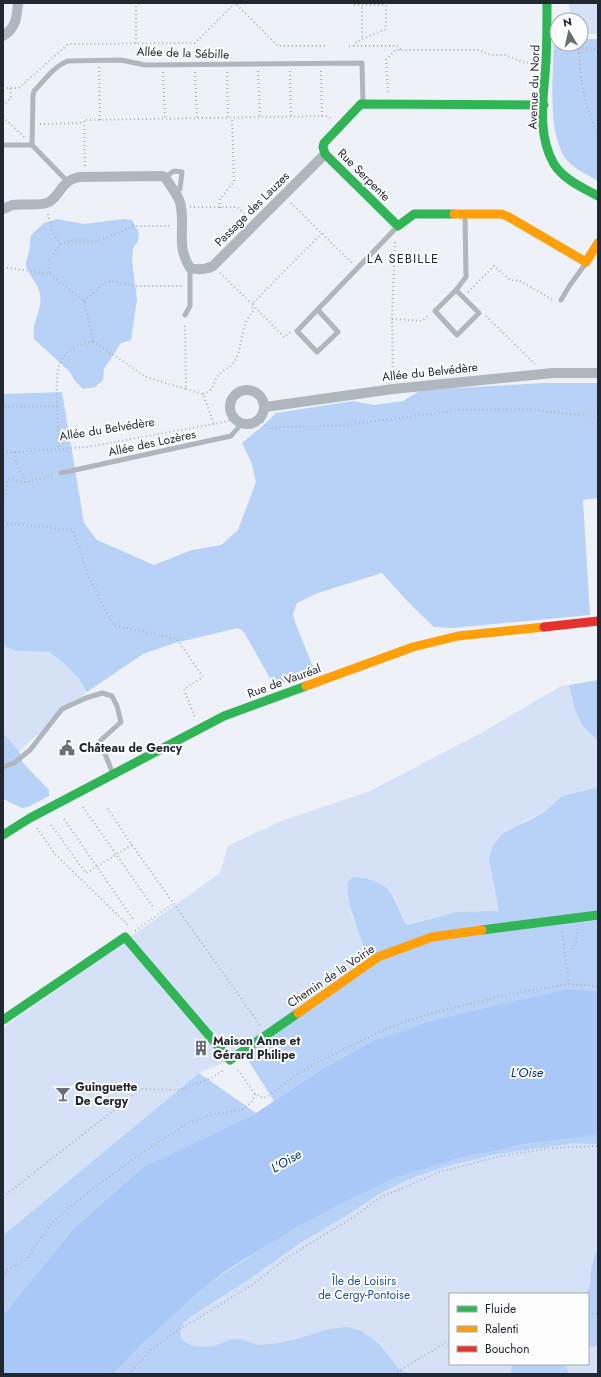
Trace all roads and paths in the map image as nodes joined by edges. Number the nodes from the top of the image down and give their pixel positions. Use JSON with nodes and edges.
{"nodes":[{"id":1,"x":18,"y":3,"type":"edge"},
{"id":2,"x":140,"y":3,"type":"edge"},
{"id":3,"x":547,"y":3,"type":"edge"},
{"id":4,"x":354,"y":5,"type":"dead end"},
{"id":5,"x":362,"y":5,"type":"junction"},
{"id":6,"x":3,"y":36,"type":"edge"},
{"id":7,"x":362,"y":39,"type":"junction"},
{"id":8,"x":136,"y":43,"type":"junction"},
{"id":9,"x":327,"y":46,"type":"dead end"},
{"id":10,"x":349,"y":46,"type":"dead end"},
{"id":11,"x":354,"y":46,"type":"junction"},
{"id":12,"x":401,"y":50,"type":"junction"},
{"id":13,"x":579,"y":52,"type":"edge"},
{"id":14,"x":537,"y":58,"type":"dead end"},
{"id":15,"x":99,"y":60,"type":"junction"},
{"id":16,"x":194,"y":64,"type":"junction"},
{"id":17,"x":227,"y":64,"type":"junction"},
{"id":18,"x":257,"y":64,"type":"junction"},
{"id":19,"x":290,"y":64,"type":"junction"},
{"id":20,"x":321,"y":64,"type":"junction"},
{"id":21,"x":163,"y":65,"type":"junction"},
{"id":22,"x":3,"y":88,"type":"edge"},
{"id":23,"x":10,"y":88,"type":"junction"},
{"id":24,"x":363,"y":104,"type":"junction"},
{"id":25,"x":388,"y":104,"type":"junction"},
{"id":26,"x":544,"y":105,"type":"junction"},
{"id":27,"x":3,"y":106,"type":"edge"},
{"id":28,"x":3,"y":117,"type":"edge"},
{"id":29,"x":291,"y":117,"type":"junction"},
{"id":30,"x":322,"y":117,"type":"junction"},
{"id":31,"x":228,"y":118,"type":"junction"},
{"id":32,"x":232,"y":118,"type":"junction"},
{"id":33,"x":260,"y":118,"type":"junction"},
{"id":34,"x":165,"y":119,"type":"junction"},
{"id":35,"x":196,"y":119,"type":"junction"},
{"id":36,"x":100,"y":120,"type":"junction"},
{"id":37,"x":84,"y":123,"type":"junction"},
{"id":38,"x":32,"y":124,"type":"junction"},
{"id":39,"x":341,"y":126,"type":"junction"},
{"id":40,"x":598,"y":134,"type":"edge"},
{"id":41,"x":3,"y":145,"type":"edge"},
{"id":42,"x":32,"y":145,"type":"junction"},
{"id":43,"x":325,"y":154,"type":"junction"},
{"id":44,"x":85,"y":177,"type":"junction"},
{"id":45,"x":165,"y":177,"type":"junction"},
{"id":46,"x":67,"y":181,"type":"junction"},
{"id":47,"x":175,"y":193,"type":"junction"},
{"id":48,"x":284,"y":196,"type":"junction"},
{"id":49,"x":598,"y":196,"type":"edge"},
{"id":50,"x":45,"y":203,"type":"junction"},
{"id":51,"x":181,"y":206,"type":"junction"},
{"id":52,"x":220,"y":208,"type":"junction"},
{"id":53,"x":3,"y":209,"type":"edge"},
{"id":54,"x":465,"y":214,"type":"junction"},
{"id":55,"x":256,"y":224,"type":"junction"},
{"id":56,"x":182,"y":225,"type":"junction"},
{"id":57,"x":398,"y":226,"type":"junction"},
{"id":58,"x":322,"y":234,"type":"junction"},
{"id":59,"x":390,"y":235,"type":"junction"},
{"id":60,"x":598,"y":243,"type":"edge"},
{"id":61,"x":60,"y":244,"type":"junction"},
{"id":62,"x":586,"y":262,"type":"junction"},
{"id":63,"x":213,"y":266,"type":"junction"},
{"id":64,"x":3,"y":267,"type":"edge"},
{"id":65,"x":190,"y":268,"type":"junction"},
{"id":66,"x":358,"y":269,"type":"junction"},
{"id":67,"x":50,"y":274,"type":"junction"},
{"id":68,"x":190,"y":286,"type":"junction"},
{"id":69,"x":456,"y":290,"type":"junction"},
{"id":70,"x":463,"y":297,"type":"junction"},
{"id":71,"x":561,"y":300,"type":"joint"},
{"id":72,"x":84,"y":301,"type":"junction"},
{"id":73,"x":252,"y":304,"type":"junction"},
{"id":74,"x":318,"y":310,"type":"junction"},
{"id":75,"x":435,"y":311,"type":"junction"},
{"id":76,"x":479,"y":313,"type":"junction"},
{"id":77,"x":185,"y":315,"type":"joint"},
{"id":78,"x":392,"y":320,"type":"junction"},
{"id":79,"x":297,"y":331,"type":"junction"},
{"id":80,"x":92,"y":341,"type":"junction"},
{"id":81,"x":598,"y":373,"type":"edge"},
{"id":82,"x":538,"y":374,"type":"junction"},
{"id":83,"x":186,"y":389,"type":"junction"},
{"id":84,"x":393,"y":389,"type":"junction"},
{"id":85,"x":203,"y":394,"type":"junction"},
{"id":86,"x":57,"y":406,"type":"junction"},
{"id":87,"x":3,"y":407,"type":"edge"},
{"id":88,"x":265,"y":407,"type":"junction"},
{"id":89,"x":598,"y":417,"type":"edge"},
{"id":90,"x":260,"y":419,"type":"junction"},
{"id":91,"x":238,"y":420,"type":"junction"},
{"id":92,"x":214,"y":424,"type":"junction"},
{"id":93,"x":59,"y":450,"type":"junction"},
{"id":94,"x":14,"y":452,"type":"junction"},
{"id":95,"x":3,"y":453,"type":"edge"},
{"id":96,"x":61,"y":473,"type":"joint"},
{"id":97,"x":26,"y":482,"type":"junction"},
{"id":98,"x":3,"y":502,"type":"edge"},
{"id":99,"x":3,"y":524,"type":"edge"},
{"id":100,"x":598,"y":621,"type":"edge"},
{"id":101,"x":194,"y":714,"type":"dead end"},
{"id":102,"x":3,"y":767,"type":"edge"},
{"id":103,"x":113,"y":774,"type":"junction"},
{"id":104,"x":83,"y":807,"type":"dead end"},
{"id":105,"x":107,"y":808,"type":"dead end"},
{"id":106,"x":30,"y":818,"type":"junction"},
{"id":107,"x":64,"y":819,"type":"dead end"},
{"id":108,"x":51,"y":825,"type":"dead end"},
{"id":109,"x":3,"y":835,"type":"edge"},
{"id":110,"x":132,"y":845,"type":"junction"},
{"id":111,"x":116,"y":855,"type":"junction"},
{"id":112,"x":98,"y":866,"type":"junction"},
{"id":113,"x":174,"y":904,"type":"junction"},
{"id":114,"x":153,"y":907,"type":"dead end"},
{"id":115,"x":598,"y":915,"type":"edge"},
{"id":116,"x":578,"y":918,"type":"junction"},
{"id":117,"x":133,"y":919,"type":"dead end"},
{"id":118,"x":561,"y":920,"type":"junction"},
{"id":119,"x":125,"y":937,"type":"junction"},
{"id":120,"x":572,"y":948,"type":"dead end"},
{"id":121,"x":569,"y":984,"type":"junction"},
{"id":122,"x":598,"y":986,"type":"edge"},
{"id":123,"x":3,"y":1020,"type":"edge"},
{"id":124,"x":267,"y":1034,"type":"junction"},
{"id":125,"x":230,"y":1060,"type":"junction"},
{"id":126,"x":255,"y":1094,"type":"junction"},
{"id":127,"x":598,"y":1146,"type":"edge"},
{"id":128,"x":3,"y":1197,"type":"edge"},
{"id":129,"x":3,"y":1270,"type":"edge"},
{"id":130,"x":7,"y":1270,"type":"junction"},
{"id":131,"x":3,"y":1277,"type":"edge"},
{"id":132,"x":449,"y":1341,"type":"edge"},
{"id":133,"x":129,"y":1374,"type":"edge"},
{"id":134,"x":394,"y":1374,"type":"edge"}],
"edges":[{"from":1,"to":6,"type":"street"},
{"from":2,"to":8,"type":"path"},
{"from":3,"to":26,"type":"street","name":"Avenue du Nord"},
{"from":4,"to":5,"type":"path"},
{"from":5,"to":7,"type":"path"},
{"from":5,"to":7,"type":"path"},
{"from":7,"to":11,"type":"path"},
{"from":8,"to":9,"type":"path"},
{"from":8,"to":23,"type":"path"},
{"from":10,"to":11,"type":"path"},
{"from":11,"to":12,"type":"path"},
{"from":12,"to":14,"type":"path"},
{"from":12,"to":25,"type":"path"},
{"from":13,"to":40,"type":"path"},
{"from":15,"to":21,"type":"lane","name":"Allée de la Sébille"},
{"from":15,"to":36,"type":"path"},
{"from":15,"to":38,"type":"lane","name":"Allée de la Sébille"},
{"from":16,"to":17,"type":"lane","name":"Allée de la Sébille"},
{"from":16,"to":21,"type":"lane","name":"Allée de la Sébille"},
{"from":16,"to":35,"type":"path"},
{"from":17,"to":18,"type":"lane","name":"Allée de la Sébille"},
{"from":17,"to":31,"type":"path"},
{"from":18,"to":19,"type":"lane","name":"Allée de la Sébille"},
{"from":18,"to":33,"type":"path"},
{"from":19,"to":20,"type":"lane","name":"Allée de la Sébille"},
{"from":19,"to":29,"type":"path"},
{"from":20,"to":24,"type":"lane","name":"Allée de la Sébille"},
{"from":20,"to":30,"type":"path"},
{"from":21,"to":34,"type":"path"},
{"from":22,"to":23,"type":"path"},
{"from":23,"to":27,"type":"path"},
{"from":24,"to":25,"type":"street"},
{"from":24,"to":39,"type":"street","name":"Rue Serpente"},
{"from":25,"to":26,"type":"street"},
{"from":26,"to":49,"type":"street","name":"Avenue du Nord"},
{"from":28,"to":42,"type":"path"},
{"from":29,"to":30,"type":"path"},
{"from":29,"to":33,"type":"path"},
{"from":30,"to":39,"type":"path"},
{"from":31,"to":32,"type":"path"},
{"from":31,"to":35,"type":"path"},
{"from":32,"to":33,"type":"path"},
{"from":32,"to":52,"type":"path"},
{"from":34,"to":35,"type":"path"},
{"from":34,"to":36,"type":"path"},
{"from":36,"to":37,"type":"path"},
{"from":37,"to":38,"type":"path"},
{"from":37,"to":44,"type":"path"},
{"from":38,"to":42,"type":"lane","name":"Allée de la Sébille"},
{"from":39,"to":43,"type":"street","name":"Rue Serpente"},
{"from":41,"to":42,"type":"lane"},
{"from":42,"to":46,"type":"lane"},
{"from":43,"to":48,"type":"street","name":"Passage des Lauzes"},
{"from":43,"to":57,"type":"street","name":"Rue Serpente"},
{"from":44,"to":45,"type":"street"},
{"from":44,"to":46,"type":"street"},
{"from":45,"to":47,"type":"street"},
{"from":45,"to":47,"type":"lane"},
{"from":46,"to":50,"type":"street"},
{"from":47,"to":51,"type":"street"},
{"from":48,"to":55,"type":"street","name":"Passage des Lauzes"},
{"from":48,"to":58,"type":"path"},
{"from":50,"to":53,"type":"street"},
{"from":50,"to":61,"type":"path"},
{"from":51,"to":52,"type":"path"},
{"from":51,"to":56,"type":"street"},
{"from":52,"to":55,"type":"path"},
{"from":54,"to":57,"type":"street"},
{"from":54,"to":62,"type":"street"},
{"from":54,"to":69,"type":"lane"},
{"from":55,"to":63,"type":"street","name":"Passage des Lauzes"},
{"from":56,"to":61,"type":"path"},
{"from":56,"to":65,"type":"street"},
{"from":57,"to":59,"type":"lane"},
{"from":58,"to":66,"type":"path"},
{"from":58,"to":73,"type":"path"},
{"from":59,"to":66,"type":"lane"},
{"from":59,"to":78,"type":"path"},
{"from":60,"to":62,"type":"street"},
{"from":61,"to":67,"type":"path"},
{"from":62,"to":71,"type":"lane"},
{"from":63,"to":65,"type":"street"},
{"from":63,"to":73,"type":"path"},
{"from":64,"to":67,"type":"path"},
{"from":65,"to":68,"type":"lane"},
{"from":66,"to":74,"type":"lane"},
{"from":67,"to":72,"type":"path"},
{"from":68,"to":72,"type":"path"},
{"from":68,"to":77,"type":"lane"},
{"from":69,"to":70,"type":"lane"},
{"from":69,"to":75,"type":"lane"},
{"from":70,"to":71,"type":"path"},
{"from":70,"to":76,"type":"lane"},
{"from":72,"to":80,"type":"path"},
{"from":73,"to":79,"type":"path"},
{"from":73,"to":85,"type":"path"},
{"from":74,"to":79,"type":"lane"},
{"from":74,"to":79,"type":"lane"},
{"from":75,"to":76,"type":"lane"},
{"from":75,"to":78,"type":"path"},
{"from":76,"to":82,"type":"path"},
{"from":77,"to":83,"type":"path"},
{"from":78,"to":84,"type":"path"},
{"from":80,"to":83,"type":"path"},
{"from":80,"to":86,"type":"path"},
{"from":81,"to":82,"type":"street","name":"Allée du Belvédère"},
{"from":82,"to":84,"type":"street","name":"Allée du Belvédère"},
{"from":83,"to":85,"type":"path"},
{"from":84,"to":88,"type":"street","name":"Allée du Belvédère"},
{"from":85,"to":92,"type":"path"},
{"from":86,"to":87,"type":"path"},
{"from":86,"to":93,"type":"path"},
{"from":88,"to":90,"type":"street"},
{"from":88,"to":91,"type":"street"},
{"from":89,"to":90,"type":"path"},
{"from":90,"to":91,"type":"street"},
{"from":91,"to":92,"type":"path","name":"Allée du Belvédère"},
{"from":91,"to":96,"type":"lane","name":"Allée des Lozères"},
{"from":92,"to":93,"type":"path","name":"Allée du Belvédère"},
{"from":93,"to":94,"type":"path","name":"Allée du Belvédère"},
{"from":94,"to":95,"type":"path","name":"Allée du Belvédère"},
{"from":94,"to":97,"type":"path"},
{"from":96,"to":97,"type":"path"},
{"from":97,"to":98,"type":"path"},
{"from":99,"to":101,"type":"path"},
{"from":100,"to":103,"type":"street","name":"Rue de Vauréal"},
{"from":102,"to":103,"type":"lane"},
{"from":103,"to":106,"type":"street","name":"Rue de Vauréal"},
{"from":104,"to":111,"type":"path"},
{"from":105,"to":110,"type":"path"},
{"from":106,"to":109,"type":"street","name":"Rue de Vauréal"},
{"from":106,"to":119,"type":"path"},
{"from":107,"to":112,"type":"path"},
{"from":108,"to":112,"type":"path"},
{"from":110,"to":111,"type":"path"},
{"from":110,"to":113,"type":"path"},
{"from":111,"to":112,"type":"path"},
{"from":111,"to":114,"type":"path"},
{"from":112,"to":117,"type":"path"},
{"from":113,"to":119,"type":"path"},
{"from":113,"to":124,"type":"path"},
{"from":115,"to":116,"type":"street","name":"Chemin de la Voirie"},
{"from":116,"to":118,"type":"street","name":"Chemin de la Voirie"},
{"from":116,"to":120,"type":"path"},
{"from":118,"to":121,"type":"path"},
{"from":118,"to":124,"type":"street","name":"Chemin de la Voirie"},
{"from":119,"to":123,"type":"street"},
{"from":119,"to":125,"type":"street"},
{"from":121,"to":122,"type":"path"},
{"from":121,"to":126,"type":"path"},
{"from":124,"to":125,"type":"street","name":"Chemin de la Voirie"},
{"from":125,"to":126,"type":"path"},
{"from":125,"to":128,"type":"path"},
{"from":126,"to":130,"type":"path"},
{"from":127,"to":133,"type":"path"},
{"from":129,"to":130,"type":"path"},
{"from":130,"to":131,"type":"path"},
{"from":132,"to":134,"type":"path"}]}
